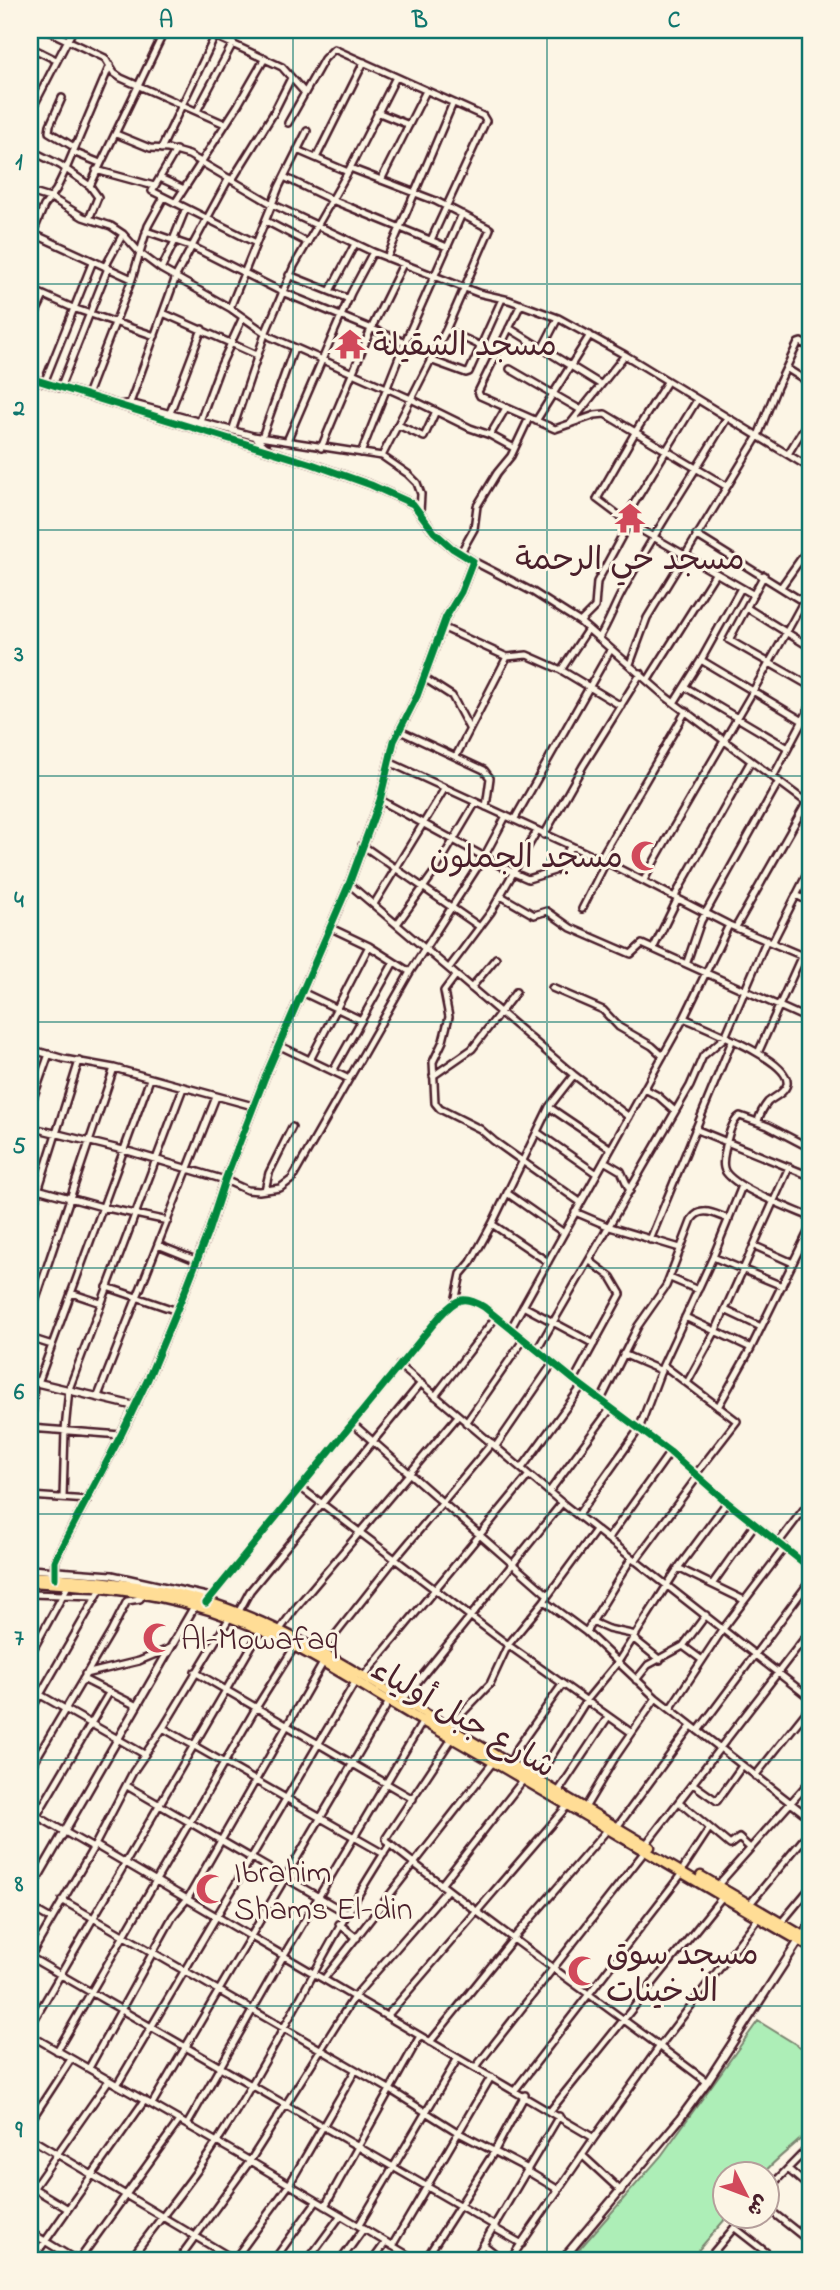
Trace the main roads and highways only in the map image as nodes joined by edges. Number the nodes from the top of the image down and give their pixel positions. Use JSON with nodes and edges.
{"nodes":[{"id":1,"x":30,"y":1576,"type":"edge"},
{"id":2,"x":30,"y":1582,"type":"edge"},
{"id":3,"x":202,"y":1602,"type":"junction"},
{"id":4,"x":234,"y":1615,"type":"junction"},
{"id":5,"x":359,"y":1679,"type":"junction"},
{"id":6,"x":391,"y":1698,"type":"junction"},
{"id":7,"x":595,"y":1818,"type":"junction"},
{"id":8,"x":683,"y":1869,"type":"junction"},
{"id":9,"x":804,"y":1939,"type":"edge"},
{"id":10,"x":810,"y":1947,"type":"edge"}],
"edges":[{"from":1,"to":3,"type":"main road","name":"شارع جبل أولياء"},
{"from":2,"to":3,"type":"main road","name":"شارع جبل أولياء"},
{"from":3,"to":4,"type":"main road","name":"شارع جبل أولياء"},
{"from":4,"to":5,"type":"main road","name":"شارع جبل أولياء"},
{"from":4,"to":5,"type":"main road","name":"شارع جبل أولياء"},
{"from":5,"to":6,"type":"main road","name":"شارع جبل أولياء"},
{"from":6,"to":7,"type":"main road","name":"شارع جبل أولياء"},
{"from":6,"to":7,"type":"main road","name":"شارع جبل أولياء"},
{"from":7,"to":8,"type":"main road","name":"شارع جبل أولياء"},
{"from":8,"to":9,"type":"main road","name":"شارع جبل أولياء"},
{"from":8,"to":9,"type":"main road","name":"شارع جبل أولياء"},
{"from":9,"to":10,"type":"main road","name":"شارع جبل أولياء"}]}
